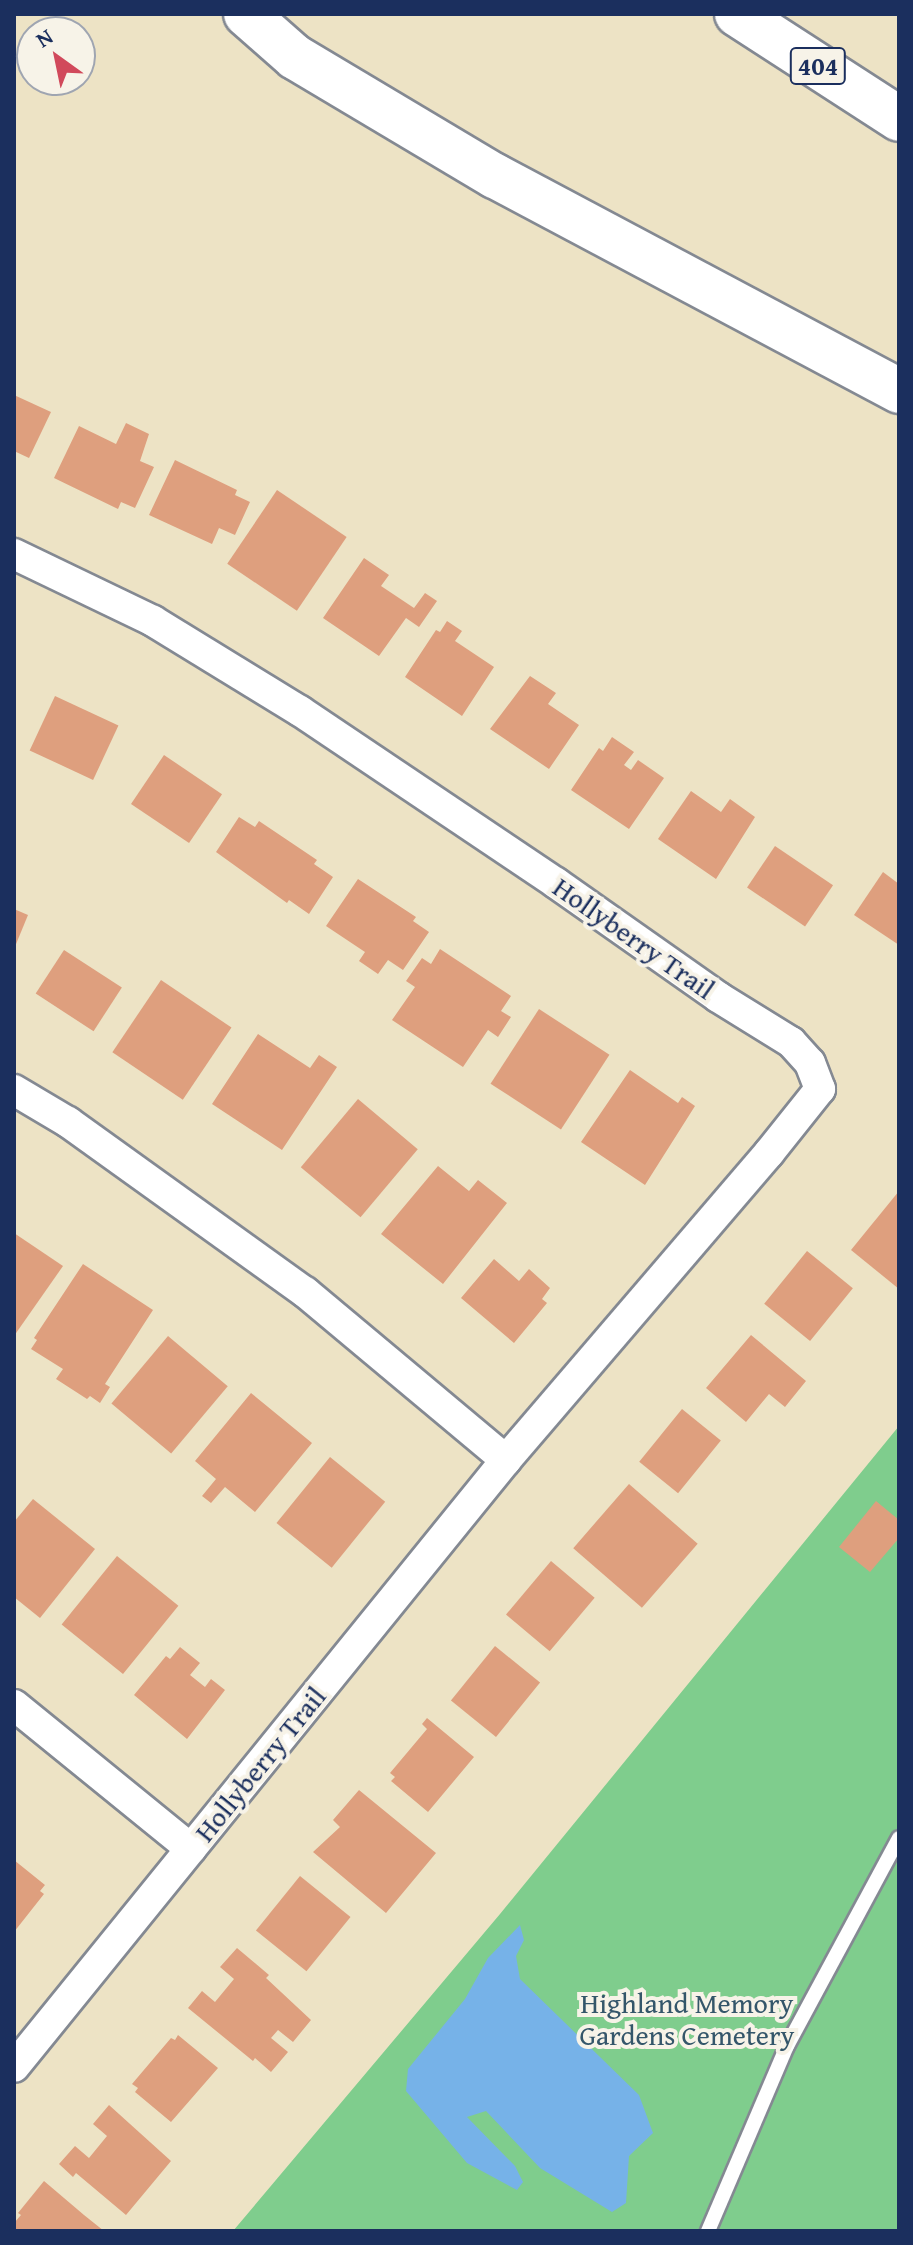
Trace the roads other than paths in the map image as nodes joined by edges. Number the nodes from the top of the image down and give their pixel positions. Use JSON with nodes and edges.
{"nodes":[{"id":1,"x":246,"y":14,"type":"edge"},
{"id":2,"x":737,"y":14,"type":"edge"},
{"id":3,"x":899,"y":119,"type":"edge"},
{"id":4,"x":899,"y":391,"type":"edge"},
{"id":5,"x":14,"y":554,"type":"edge"},
{"id":6,"x":14,"y":1090,"type":"edge"},
{"id":7,"x":506,"y":1460,"type":"junction"},
{"id":8,"x":14,"y":1705,"type":"edge"},
{"id":9,"x":899,"y":1838,"type":"edge"},
{"id":10,"x":191,"y":1849,"type":"junction"},
{"id":11,"x":14,"y":2067,"type":"edge"},
{"id":12,"x":708,"y":2231,"type":"edge"}],
"edges":[{"from":1,"to":4,"type":"highway"},
{"from":2,"to":3,"type":"highway","number":"404"},
{"from":5,"to":7,"type":"street","name":"Hollyberry Trail"},
{"from":6,"to":7,"type":"street"},
{"from":7,"to":10,"type":"street","name":"Hollyberry Trail"},
{"from":8,"to":10,"type":"street"},
{"from":9,"to":12,"type":"lane"},
{"from":10,"to":11,"type":"street","name":"Hollyberry Trail"}]}
